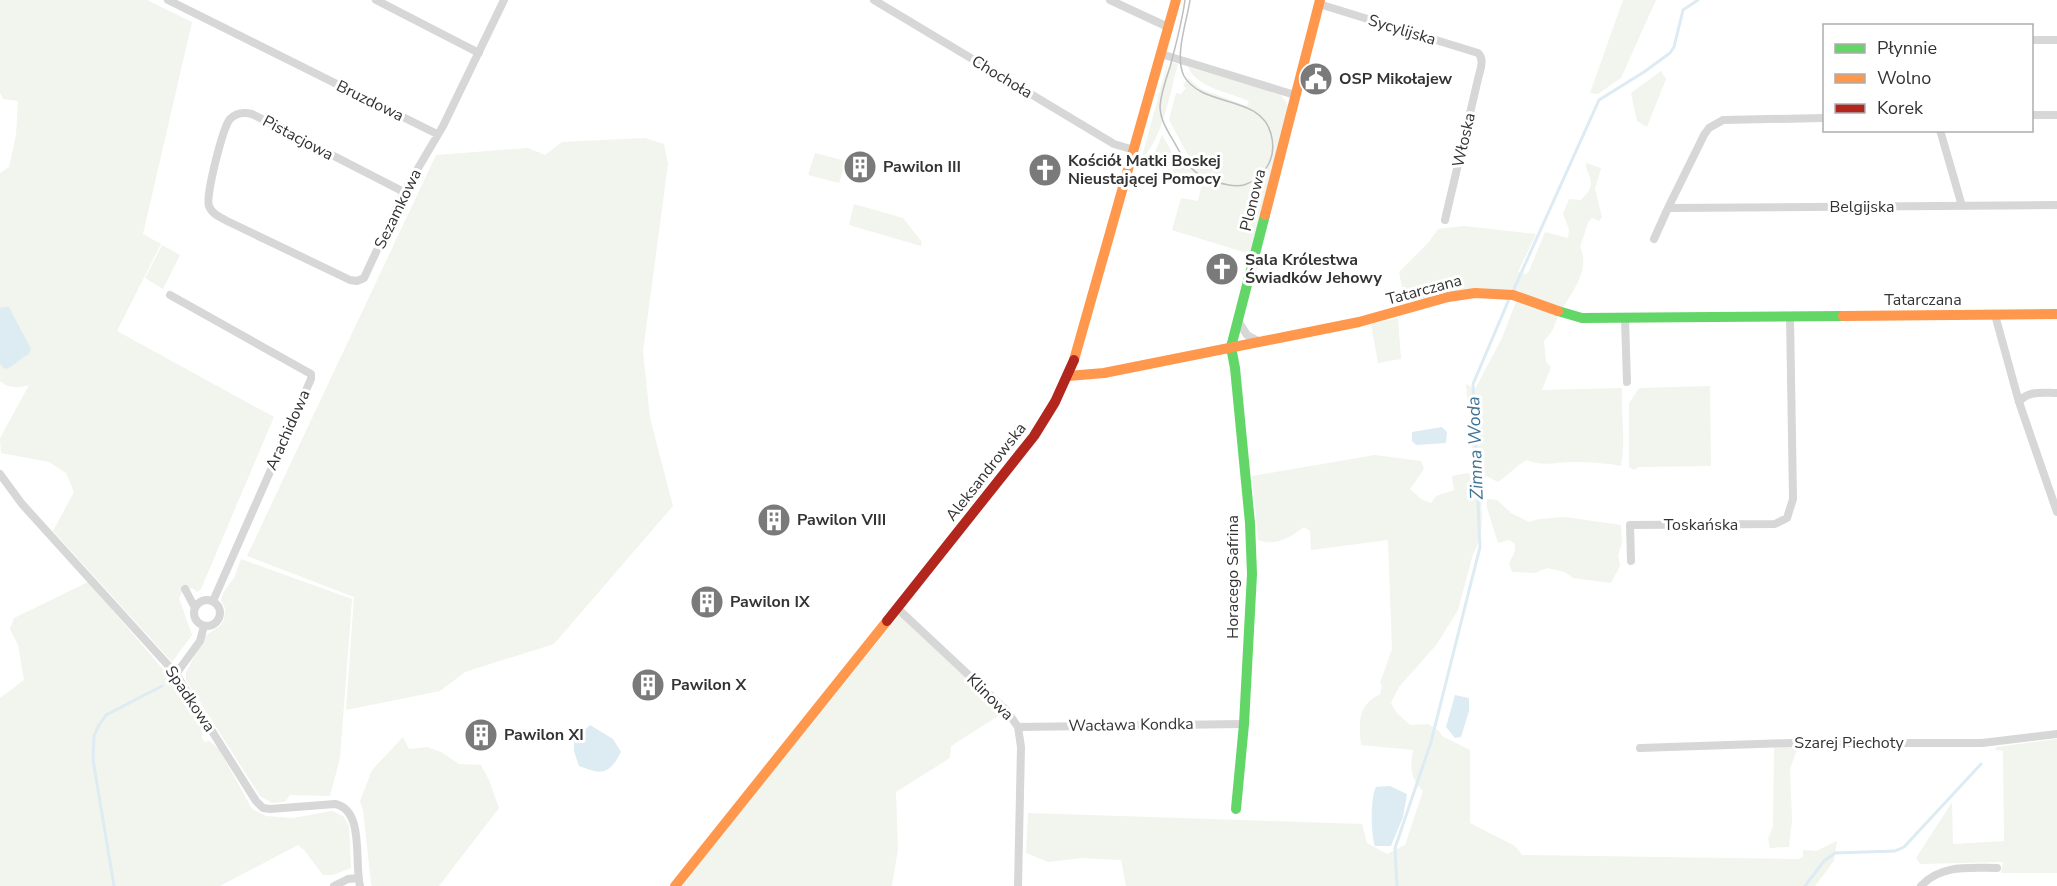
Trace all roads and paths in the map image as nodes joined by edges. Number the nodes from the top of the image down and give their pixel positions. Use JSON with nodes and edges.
{"nodes":[{"id":1,"x":168,"y":0,"type":"edge"},
{"id":2,"x":376,"y":0,"type":"edge"},
{"id":3,"x":504,"y":0,"type":"edge"},
{"id":4,"x":874,"y":0,"type":"edge"},
{"id":5,"x":1110,"y":0,"type":"edge"},
{"id":6,"x":1176,"y":0,"type":"edge"},
{"id":7,"x":1319,"y":2,"type":"edge"},
{"id":8,"x":1168,"y":27,"type":"junction"},
{"id":9,"x":2033,"y":40,"type":"edge"},
{"id":10,"x":2057,"y":40,"type":"edge"},
{"id":11,"x":479,"y":53,"type":"junction"},
{"id":12,"x":1161,"y":54,"type":"junction"},
{"id":13,"x":1482,"y":60,"type":"joint"},
{"id":14,"x":1295,"y":95,"type":"junction"},
{"id":15,"x":2033,"y":115,"type":"edge"},
{"id":16,"x":2057,"y":115,"type":"edge"},
{"id":17,"x":1823,"y":118,"type":"edge"},
{"id":18,"x":1941,"y":132,"type":"edge"},
{"id":19,"x":437,"y":134,"type":"junction"},
{"id":20,"x":1134,"y":150,"type":"junction"},
{"id":21,"x":404,"y":192,"type":"junction"},
{"id":22,"x":2057,"y":205,"type":"edge"},
{"id":23,"x":1962,"y":206,"type":"junction"},
{"id":24,"x":1668,"y":208,"type":"junction"},
{"id":25,"x":1445,"y":220,"type":"dead end"},
{"id":26,"x":1654,"y":239,"type":"dead end"},
{"id":27,"x":357,"y":281,"type":"joint"},
{"id":28,"x":170,"y":295,"type":"dead end"},
{"id":29,"x":2057,"y":314,"type":"edge"},
{"id":30,"x":1995,"y":315,"type":"junction"},
{"id":31,"x":1790,"y":316,"type":"junction"},
{"id":32,"x":1625,"y":319,"type":"junction"},
{"id":33,"x":1238,"y":321,"type":"junction"},
{"id":34,"x":1258,"y":341,"type":"junction"},
{"id":35,"x":1231,"y":347,"type":"junction"},
{"id":36,"x":1068,"y":376,"type":"junction"},
{"id":37,"x":1627,"y":382,"type":"dead end"},
{"id":38,"x":2057,"y":393,"type":"edge"},
{"id":39,"x":2019,"y":402,"type":"junction"},
{"id":40,"x":0,"y":474,"type":"edge"},
{"id":41,"x":2057,"y":512,"type":"edge"},
{"id":42,"x":1631,"y":561,"type":"dead end"},
{"id":43,"x":213,"y":601,"type":"junction"},
{"id":44,"x":897,"y":608,"type":"junction"},
{"id":45,"x":204,"y":626,"type":"junction"},
{"id":46,"x":176,"y":674,"type":"junction"},
{"id":47,"x":1244,"y":724,"type":"junction"},
{"id":48,"x":1018,"y":727,"type":"junction"},
{"id":49,"x":2057,"y":734,"type":"edge"},
{"id":50,"x":1640,"y":748,"type":"dead end"},
{"id":51,"x":1236,"y":808,"type":"dead end"},
{"id":52,"x":1997,"y":868,"type":"dead end"},
{"id":53,"x":359,"y":882,"type":"edge"},
{"id":54,"x":334,"y":886,"type":"edge"},
{"id":55,"x":675,"y":886,"type":"edge"},
{"id":56,"x":1018,"y":886,"type":"edge"},
{"id":57,"x":1921,"y":886,"type":"edge"}],
"edges":[{"from":1,"to":19,"type":"street","name":"Bruzdowa"},
{"from":2,"to":11,"type":"street"},
{"from":3,"to":11,"type":"street"},
{"from":4,"to":20,"type":"street","name":"Chochoła"},
{"from":5,"to":8,"type":"street"},
{"from":6,"to":8,"type":"street","name":"Aleksandrowska"},
{"from":7,"to":13,"type":"street","name":"Sycylijska"},
{"from":7,"to":14,"type":"street","name":"Plonowa"},
{"from":8,"to":12,"type":"street","name":"Aleksandrowska"},
{"from":9,"to":10,"type":"street"},
{"from":11,"to":19,"type":"street"},
{"from":12,"to":14,"type":"street"},
{"from":12,"to":20,"type":"street","name":"Aleksandrowska"},
{"from":13,"to":25,"type":"street","name":"Włoska"},
{"from":14,"to":33,"type":"street","name":"Plonowa"},
{"from":15,"to":16,"type":"street"},
{"from":17,"to":24,"type":"street"},
{"from":18,"to":23,"type":"street"},
{"from":19,"to":21,"type":"street","name":"Sezamkowa"},
{"from":20,"to":36,"type":"street","name":"Aleksandrowska"},
{"from":21,"to":27,"type":"street","name":"Sezamkowa"},
{"from":21,"to":27,"type":"street","name":"Pistacjowa"},
{"from":22,"to":23,"type":"street","name":"Belgijska"},
{"from":23,"to":24,"type":"street","name":"Belgijska"},
{"from":24,"to":26,"type":"street"},
{"from":28,"to":43,"type":"street","name":"Arachidowa"},
{"from":29,"to":30,"type":"street","name":"Tatarczana"},
{"from":30,"to":31,"type":"street","name":"Tatarczana"},
{"from":30,"to":39,"type":"street"},
{"from":31,"to":32,"type":"street","name":"Tatarczana"},
{"from":31,"to":42,"type":"street","name":"Toskańska"},
{"from":32,"to":34,"type":"street","name":"Tatarczana"},
{"from":32,"to":37,"type":"street"},
{"from":33,"to":34,"type":"street"},
{"from":33,"to":35,"type":"street","name":"Plonowa"},
{"from":34,"to":35,"type":"street","name":"Tatarczana"},
{"from":35,"to":36,"type":"street","name":"Tatarczana"},
{"from":35,"to":47,"type":"street","name":"Horacego Safrina"},
{"from":36,"to":44,"type":"street","name":"Aleksandrowska"},
{"from":38,"to":39,"type":"street"},
{"from":39,"to":41,"type":"street"},
{"from":40,"to":46,"type":"street","name":"Spadkowa"},
{"from":43,"to":45,"type":"street"},
{"from":43,"to":45,"type":"street"},
{"from":44,"to":48,"type":"street","name":"Klinowa"},
{"from":44,"to":55,"type":"street","name":"Aleksandrowska"},
{"from":45,"to":46,"type":"street"},
{"from":46,"to":53,"type":"street","name":"Spadkowa"},
{"from":47,"to":48,"type":"street","name":"Wacława Kondka"},
{"from":47,"to":51,"type":"street","name":"Horacego Safrina"},
{"from":48,"to":56,"type":"street","name":"Klinowa"},
{"from":49,"to":50,"type":"street","name":"Szarej Piechoty"},
{"from":52,"to":57,"type":"street"},
{"from":53,"to":54,"type":"street"}]}
